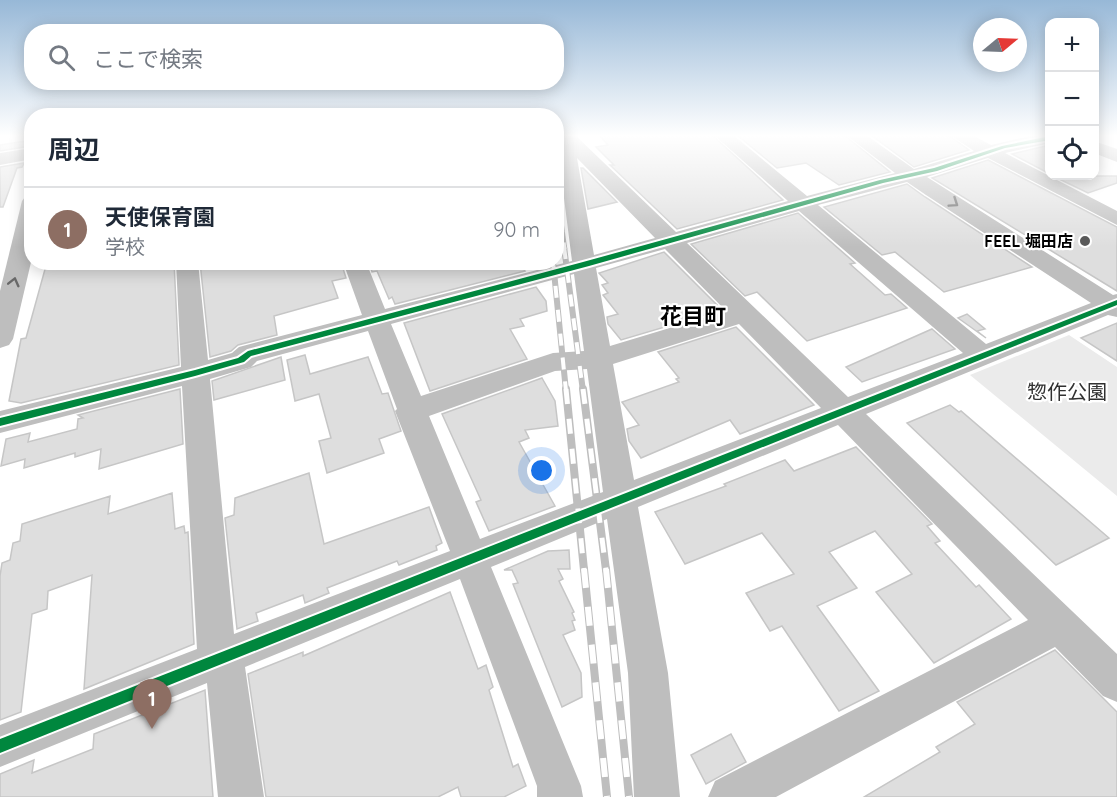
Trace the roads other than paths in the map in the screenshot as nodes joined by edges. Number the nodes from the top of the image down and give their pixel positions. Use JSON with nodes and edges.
{"nodes":[{"id":1,"x":570,"y":172,"type":"edge"},
{"id":2,"x":600,"y":172,"type":"edge"},
{"id":3,"x":766,"y":172,"type":"edge"},
{"id":4,"x":909,"y":172,"type":"edge"},
{"id":5,"x":922,"y":172,"type":"edge"},
{"id":6,"x":1026,"y":172,"type":"edge"},
{"id":7,"x":913,"y":175,"type":"junction"},
{"id":8,"x":802,"y":203,"type":"junction"},
{"id":9,"x":1117,"y":219,"type":"edge"},
{"id":10,"x":24,"y":230,"type":"edge"},
{"id":11,"x":670,"y":241,"type":"junction"},
{"id":12,"x":18,"y":252,"type":"edge"},
{"id":13,"x":586,"y":264,"type":"junction"},
{"id":14,"x":564,"y":266,"type":"edge"},
{"id":15,"x":188,"y":270,"type":"edge"},
{"id":16,"x":357,"y":270,"type":"edge"},
{"id":17,"x":517,"y":271,"type":"edge"},
{"id":18,"x":1115,"y":305,"type":"edge"},
{"id":19,"x":743,"y":314,"type":"junction"},
{"id":20,"x":375,"y":320,"type":"junction"},
{"id":21,"x":0,"y":339,"type":"edge"},
{"id":22,"x":981,"y":354,"type":"junction"},
{"id":23,"x":599,"y":359,"type":"junction"},
{"id":24,"x":195,"y":373,"type":"junction"},
{"id":25,"x":410,"y":411,"type":"junction"},
{"id":26,"x":841,"y":411,"type":"junction"},
{"id":27,"x":0,"y":422,"type":"edge"},
{"id":28,"x":622,"y":501,"type":"junction"},
{"id":29,"x":471,"y":560,"type":"junction"},
{"id":30,"x":1059,"y":624,"type":"junction"},
{"id":31,"x":220,"y":658,"type":"junction"},
{"id":32,"x":1117,"y":682,"type":"edge"},
{"id":33,"x":0,"y":746,"type":"edge"},
{"id":34,"x":241,"y":797,"type":"edge"},
{"id":35,"x":560,"y":797,"type":"edge"},
{"id":36,"x":657,"y":797,"type":"edge"},
{"id":37,"x":730,"y":797,"type":"edge"}],
"edges":[{"from":1,"to":13,"type":"street"},
{"from":2,"to":11,"type":"street"},
{"from":3,"to":8,"type":"street"},
{"from":4,"to":7,"type":"street"},
{"from":5,"to":7,"type":"street"},
{"from":6,"to":9,"type":"street"},
{"from":7,"to":8,"type":"street"},
{"from":7,"to":18,"type":"street","one_way":true},
{"from":8,"to":11,"type":"street"},
{"from":8,"to":22,"type":"street"},
{"from":10,"to":12,"type":"street"},
{"from":11,"to":13,"type":"street"},
{"from":11,"to":19,"type":"street"},
{"from":21,"to":12,"type":"street","one_way":true},
{"from":13,"to":14,"type":"street"},
{"from":13,"to":23,"type":"street"},
{"from":15,"to":24,"type":"street"},
{"from":16,"to":20,"type":"street"},
{"from":17,"to":20,"type":"street"},
{"from":18,"to":22,"type":"street"},
{"from":19,"to":23,"type":"street"},
{"from":19,"to":26,"type":"street"},
{"from":20,"to":24,"type":"street"},
{"from":20,"to":25,"type":"street"},
{"from":22,"to":26,"type":"street"},
{"from":23,"to":25,"type":"street"},
{"from":23,"to":28,"type":"street"},
{"from":24,"to":27,"type":"street"},
{"from":24,"to":31,"type":"street"},
{"from":25,"to":29,"type":"street"},
{"from":26,"to":28,"type":"street"},
{"from":26,"to":30,"type":"street"},
{"from":28,"to":29,"type":"street"},
{"from":28,"to":36,"type":"street"},
{"from":29,"to":31,"type":"street"},
{"from":29,"to":35,"type":"street"},
{"from":30,"to":32,"type":"street"},
{"from":30,"to":37,"type":"street"},
{"from":31,"to":33,"type":"street"},
{"from":31,"to":34,"type":"street"}]}
